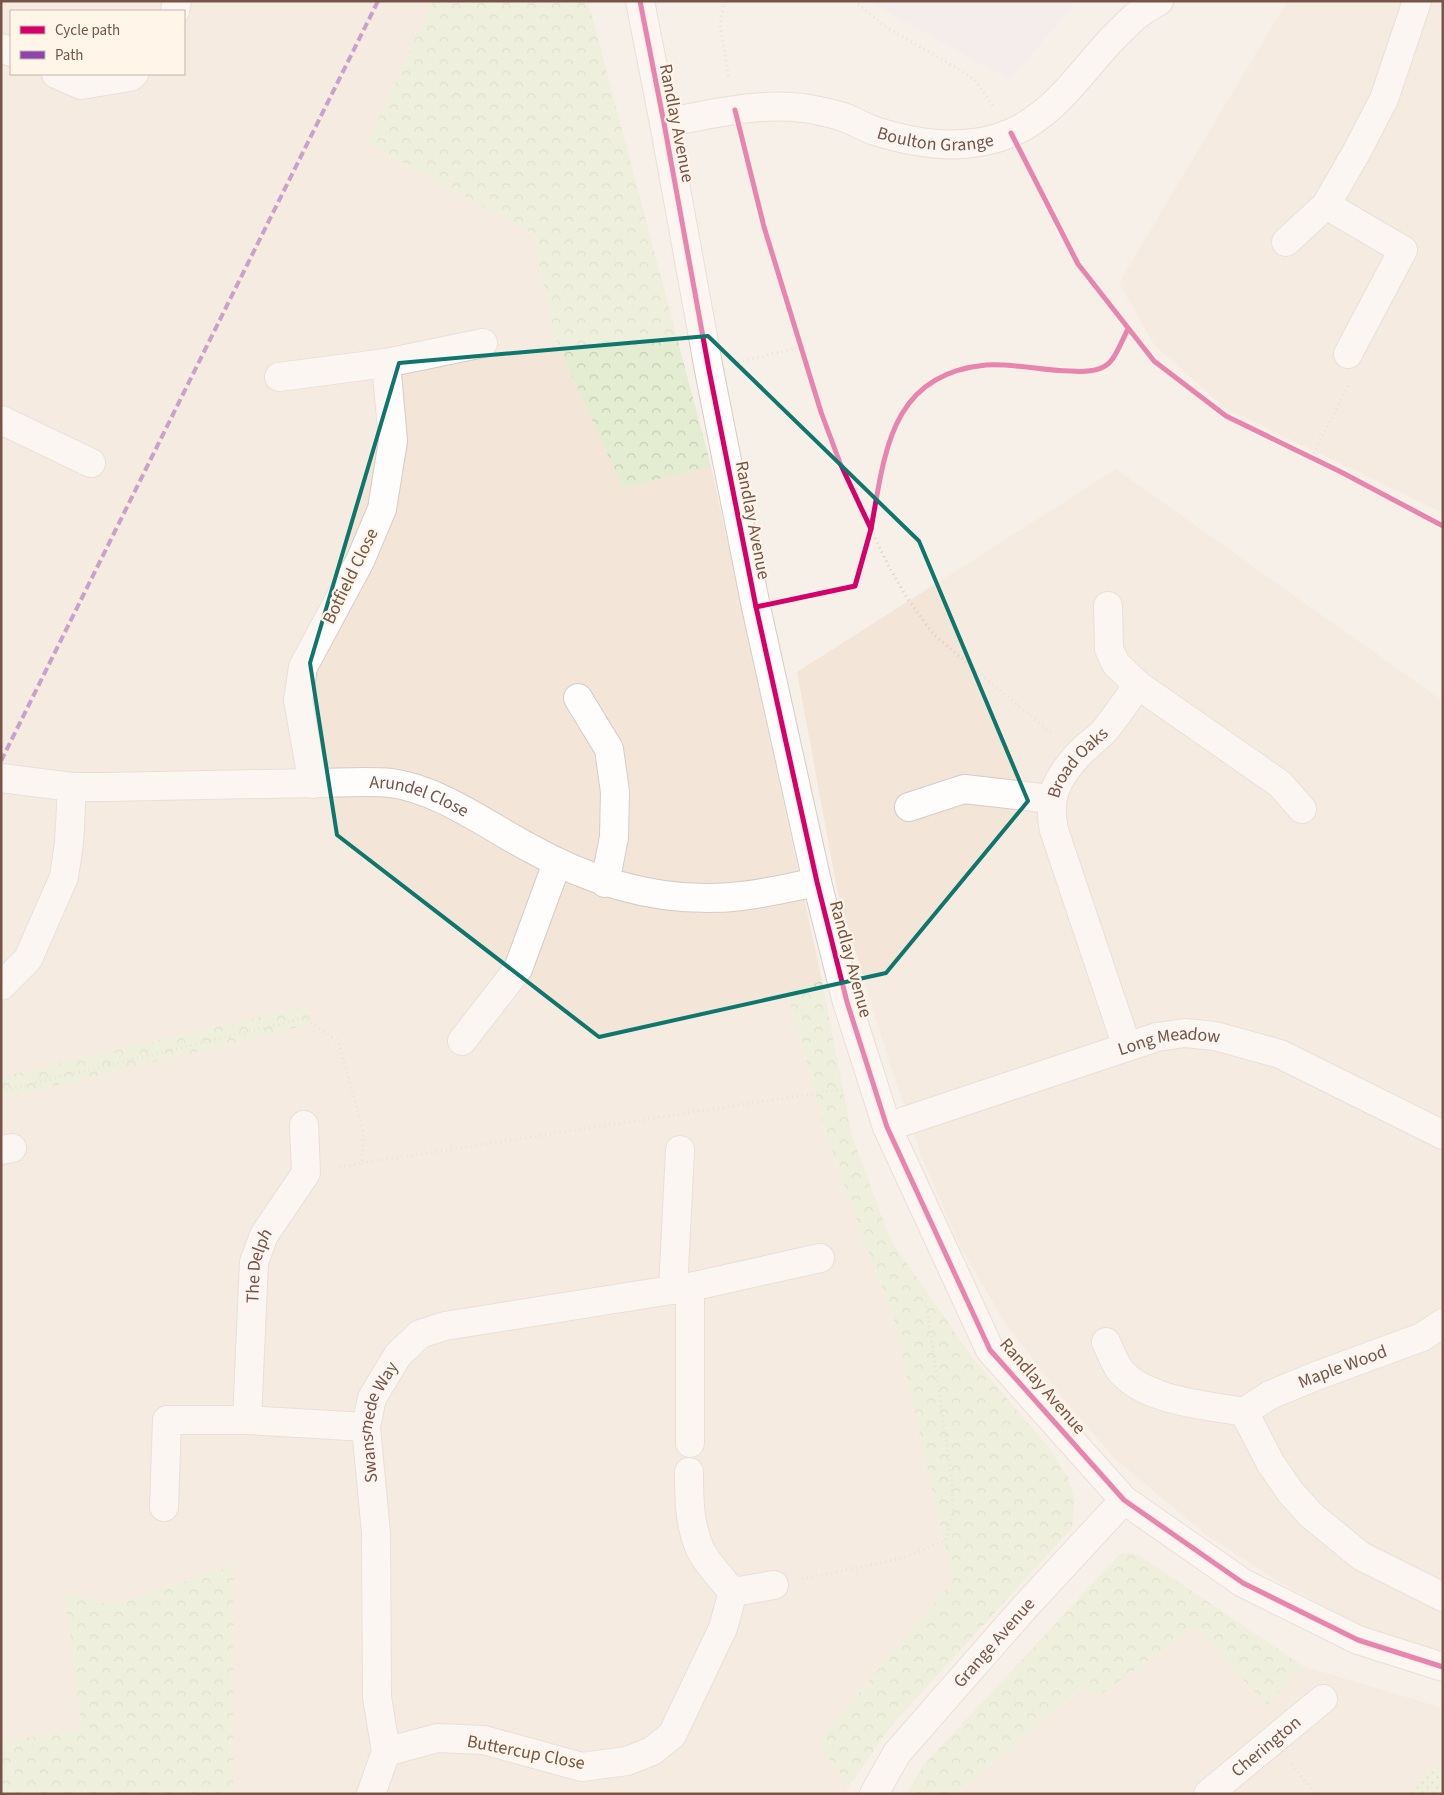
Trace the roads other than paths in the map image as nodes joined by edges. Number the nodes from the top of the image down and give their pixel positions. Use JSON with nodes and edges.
{"nodes":[{"id":1,"x":640,"y":1,"type":"edge"},
{"id":2,"x":1159,"y":1,"type":"edge"},
{"id":3,"x":1417,"y":1,"type":"edge"},
{"id":4,"x":58,"y":75,"type":"edge"},
{"id":5,"x":133,"y":75,"type":"edge"},
{"id":6,"x":664,"y":123,"type":"junction"},
{"id":7,"x":1326,"y":205,"type":"junction"},
{"id":8,"x":1286,"y":242,"type":"dead end"},
{"id":9,"x":483,"y":343,"type":"dead end"},
{"id":10,"x":1348,"y":354,"type":"road end"},
{"id":11,"x":386,"y":363,"type":"junction"},
{"id":12,"x":279,"y":377,"type":"dead end"},
{"id":13,"x":1,"y":420,"type":"edge"},
{"id":14,"x":91,"y":463,"type":"dead end"},
{"id":15,"x":1108,"y":606,"type":"dead end"},
{"id":16,"x":1138,"y":685,"type":"junction"},
{"id":17,"x":578,"y":698,"type":"dead end"},
{"id":18,"x":1,"y":778,"type":"edge"},
{"id":19,"x":313,"y":784,"type":"junction"},
{"id":20,"x":72,"y":787,"type":"junction"},
{"id":21,"x":1051,"y":800,"type":"junction"},
{"id":22,"x":909,"y":807,"type":"dead end"},
{"id":23,"x":1302,"y":809,"type":"dead end"},
{"id":24,"x":557,"y":863,"type":"junction"},
{"id":25,"x":817,"y":882,"type":"junction"},
{"id":26,"x":605,"y":883,"type":"junction"},
{"id":27,"x":1,"y":986,"type":"edge"},
{"id":28,"x":462,"y":1041,"type":"dead end"},
{"id":29,"x":1127,"y":1047,"type":"junction"},
{"id":30,"x":304,"y":1124,"type":"dead end"},
{"id":31,"x":887,"y":1127,"type":"junction"},
{"id":32,"x":1443,"y":1135,"type":"edge"},
{"id":33,"x":680,"y":1150,"type":"dead end"},
{"id":34,"x":820,"y":1258,"type":"dead end"},
{"id":35,"x":682,"y":1288,"type":"junction"},
{"id":36,"x":1443,"y":1323,"type":"edge"},
{"id":37,"x":1106,"y":1342,"type":"dead end"},
{"id":38,"x":1244,"y":1412,"type":"junction"},
{"id":39,"x":247,"y":1420,"type":"junction"},
{"id":40,"x":366,"y":1427,"type":"junction"},
{"id":41,"x":690,"y":1444,"type":"dead end"},
{"id":42,"x":689,"y":1472,"type":"dead end"},
{"id":43,"x":1124,"y":1500,"type":"junction"},
{"id":44,"x":164,"y":1507,"type":"dead end"},
{"id":45,"x":774,"y":1585,"type":"road end"},
{"id":46,"x":733,"y":1592,"type":"junction"},
{"id":47,"x":1443,"y":1597,"type":"edge"},
{"id":48,"x":1443,"y":1667,"type":"edge"},
{"id":49,"x":1323,"y":1699,"type":"dead end"},
{"id":50,"x":386,"y":1752,"type":"junction"},
{"id":51,"x":371,"y":1794,"type":"edge"},
{"id":52,"x":874,"y":1794,"type":"edge"},
{"id":53,"x":1208,"y":1794,"type":"edge"}],
"edges":[{"from":1,"to":6,"type":"street","name":"Randlay Avenue"},
{"from":2,"to":6,"type":"street","name":"Boulton Grange"},
{"from":3,"to":7,"type":"street"},
{"from":4,"to":5,"type":"street"},
{"from":6,"to":25,"type":"street","name":"Randlay Avenue"},
{"from":7,"to":8,"type":"street"},
{"from":7,"to":10,"type":"street"},
{"from":9,"to":11,"type":"street"},
{"from":11,"to":12,"type":"street"},
{"from":11,"to":19,"type":"street","name":"Botfield Close"},
{"from":13,"to":14,"type":"street"},
{"from":15,"to":16,"type":"street"},
{"from":16,"to":21,"type":"street","name":"Broad Oaks"},
{"from":16,"to":23,"type":"street"},
{"from":17,"to":26,"type":"street"},
{"from":18,"to":20,"type":"street","name":"Arundel Close"},
{"from":19,"to":20,"type":"street","name":"Arundel Close"},
{"from":19,"to":24,"type":"street","name":"Arundel Close"},
{"from":20,"to":27,"type":"street"},
{"from":21,"to":22,"type":"street"},
{"from":21,"to":29,"type":"street","name":"Broad Oaks"},
{"from":24,"to":26,"type":"street","name":"Arundel Close"},
{"from":24,"to":28,"type":"street"},
{"from":25,"to":26,"type":"street","name":"Arundel Close"},
{"from":25,"to":31,"type":"street","name":"Randlay Avenue"},
{"from":29,"to":31,"type":"street","name":"Long Meadow"},
{"from":29,"to":32,"type":"street","name":"Long Meadow"},
{"from":30,"to":39,"type":"street","name":"The Delph"},
{"from":31,"to":43,"type":"street","name":"Randlay Avenue"},
{"from":33,"to":35,"type":"street"},
{"from":34,"to":35,"type":"street","name":"Swansmede Way"},
{"from":35,"to":40,"type":"street","name":"Swansmede Way"},
{"from":35,"to":41,"type":"street"},
{"from":36,"to":38,"type":"street","name":"Maple Wood"},
{"from":37,"to":38,"type":"street"},
{"from":38,"to":47,"type":"street"},
{"from":39,"to":40,"type":"street"},
{"from":39,"to":44,"type":"street"},
{"from":40,"to":50,"type":"street","name":"Swansmede Way"},
{"from":42,"to":46,"type":"street"},
{"from":43,"to":48,"type":"street","name":"Randlay Avenue"},
{"from":43,"to":52,"type":"street","name":"Grange Avenue"},
{"from":45,"to":46,"type":"street"},
{"from":46,"to":50,"type":"street","name":"Buttercup Close"},
{"from":49,"to":53,"type":"street","name":"Cherington"},
{"from":50,"to":51,"type":"street","name":"Swansmede Way"}]}
